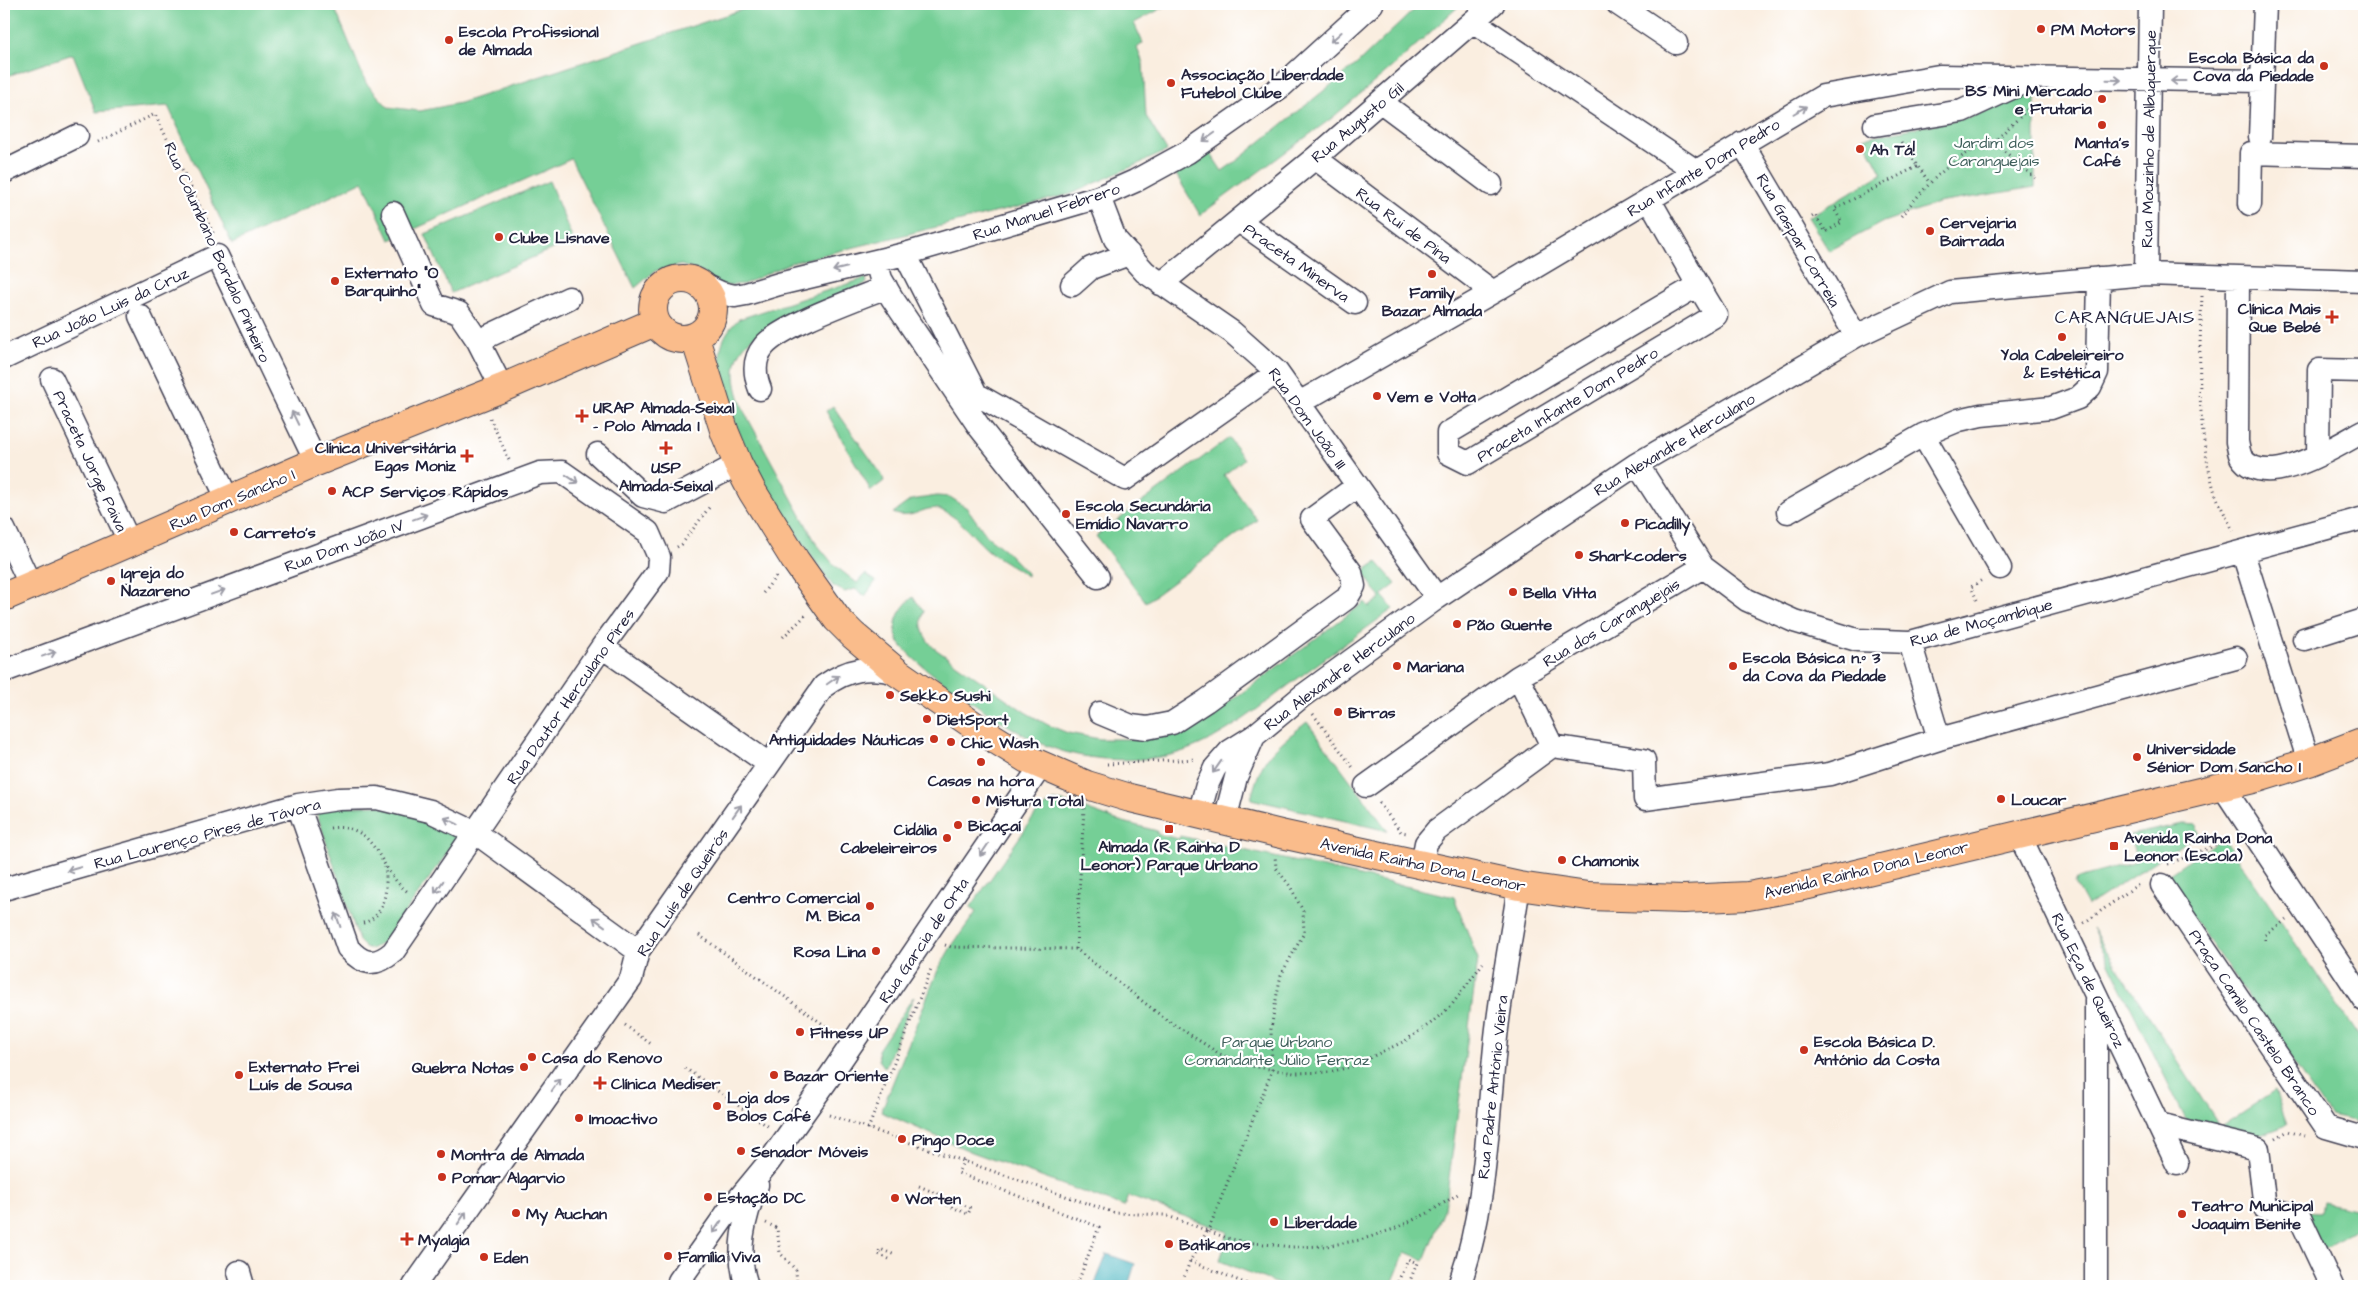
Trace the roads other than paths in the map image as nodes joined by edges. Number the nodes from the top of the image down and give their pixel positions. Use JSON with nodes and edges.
{"nodes":[{"id":1,"x":1372,"y":4,"type":"edge"},
{"id":2,"x":1493,"y":4,"type":"edge"},
{"id":3,"x":1618,"y":4,"type":"edge"},
{"id":4,"x":2150,"y":4,"type":"edge"},
{"id":5,"x":2265,"y":4,"type":"edge"},
{"id":6,"x":1474,"y":22,"type":"junction"},
{"id":7,"x":1676,"y":43,"type":"dead end"},
{"id":8,"x":2032,"y":78,"type":"junction"},
{"id":9,"x":2149,"y":80,"type":"junction"},
{"id":10,"x":2262,"y":81,"type":"junction"},
{"id":11,"x":1381,"y":102,"type":"junction"},
{"id":12,"x":1875,"y":125,"type":"dead end"},
{"id":13,"x":2260,"y":137,"type":"dead end"},
{"id":14,"x":85,"y":140,"type":"road end"},
{"id":15,"x":1742,"y":143,"type":"junction"},
{"id":16,"x":2364,"y":156,"type":"edge"},
{"id":17,"x":1315,"y":158,"type":"junction"},
{"id":18,"x":1696,"y":171,"type":"junction"},
{"id":19,"x":4,"y":172,"type":"edge"},
{"id":20,"x":1491,"y":184,"type":"dead end"},
{"id":21,"x":1099,"y":197,"type":"junction"},
{"id":22,"x":1649,"y":199,"type":"junction"},
{"id":23,"x":2250,"y":204,"type":"dead end"},
{"id":24,"x":393,"y":213,"type":"dead end"},
{"id":25,"x":1239,"y":220,"type":"junction"},
{"id":26,"x":905,"y":254,"type":"junction"},
{"id":27,"x":1129,"y":254,"type":"junction"},
{"id":28,"x":217,"y":256,"type":"joint"},
{"id":29,"x":876,"y":261,"type":"junction"},
{"id":30,"x":2146,"y":274,"type":"junction"},
{"id":31,"x":2238,"y":277,"type":"junction"},
{"id":32,"x":2099,"y":278,"type":"junction"},
{"id":33,"x":2364,"y":281,"type":"edge"},
{"id":34,"x":699,"y":283,"type":"junction"},
{"id":35,"x":1161,"y":284,"type":"junction"},
{"id":36,"x":1072,"y":285,"type":"dead end"},
{"id":37,"x":1698,"y":285,"type":"junction"},
{"id":38,"x":886,"y":287,"type":"junction"},
{"id":39,"x":1493,"y":292,"type":"junction"},
{"id":40,"x":569,"y":298,"type":"dead end"},
{"id":41,"x":1355,"y":303,"type":"dead end"},
{"id":42,"x":136,"y":307,"type":"junction"},
{"id":43,"x":655,"y":322,"type":"junction"},
{"id":44,"x":1856,"y":336,"type":"junction"},
{"id":45,"x":695,"y":338,"type":"junction"},
{"id":46,"x":478,"y":341,"type":"junction"},
{"id":47,"x":4,"y":358,"type":"edge"},
{"id":48,"x":2364,"y":371,"type":"edge"},
{"id":49,"x":1278,"y":372,"type":"junction"},
{"id":50,"x":52,"y":379,"type":"dead end"},
{"id":51,"x":760,"y":389,"type":"dead end"},
{"id":52,"x":491,"y":392,"type":"junction"},
{"id":53,"x":1299,"y":403,"type":"junction"},
{"id":54,"x":2364,"y":431,"type":"edge"},
{"id":55,"x":1923,"y":436,"type":"junction"},
{"id":56,"x":598,"y":454,"type":"dead end"},
{"id":57,"x":2318,"y":455,"type":"junction"},
{"id":58,"x":316,"y":462,"type":"junction"},
{"id":59,"x":738,"y":464,"type":"junction"},
{"id":60,"x":1637,"y":464,"type":"junction"},
{"id":61,"x":1357,"y":486,"type":"junction"},
{"id":62,"x":228,"y":500,"type":"junction"},
{"id":63,"x":1788,"y":512,"type":"dead end"},
{"id":64,"x":2364,"y":518,"type":"edge"},
{"id":65,"x":4,"y":529,"type":"edge"},
{"id":66,"x":130,"y":543,"type":"junction"},
{"id":67,"x":2243,"y":552,"type":"junction"},
{"id":68,"x":659,"y":557,"type":"joint"},
{"id":69,"x":1703,"y":567,"type":"junction"},
{"id":70,"x":2000,"y":568,"type":"dead end"},
{"id":71,"x":1098,"y":577,"type":"dead end"},
{"id":72,"x":31,"y":586,"type":"junction"},
{"id":73,"x":4,"y":597,"type":"edge"},
{"id":74,"x":1437,"y":598,"type":"junction"},
{"id":75,"x":2364,"y":620,"type":"edge"},
{"id":76,"x":2304,"y":639,"type":"dead end"},
{"id":77,"x":1910,"y":642,"type":"junction"},
{"id":78,"x":602,"y":647,"type":"junction"},
{"id":79,"x":2236,"y":658,"type":"dead end"},
{"id":80,"x":4,"y":671,"type":"edge"},
{"id":81,"x":898,"y":672,"type":"junction"},
{"id":82,"x":1518,"y":677,"type":"junction"},
{"id":83,"x":1100,"y":713,"type":"dead end"},
{"id":84,"x":1254,"y":736,"type":"junction"},
{"id":85,"x":1939,"y":739,"type":"junction"},
{"id":86,"x":2364,"y":741,"type":"edge"},
{"id":87,"x":1552,"y":746,"type":"junction"},
{"id":88,"x":2309,"y":762,"type":"junction"},
{"id":89,"x":770,"y":764,"type":"junction"},
{"id":90,"x":1041,"y":766,"type":"junction"},
{"id":91,"x":1366,"y":786,"type":"dead end"},
{"id":92,"x":2222,"y":787,"type":"junction"},
{"id":93,"x":298,"y":806,"type":"junction"},
{"id":94,"x":1199,"y":814,"type":"junction"},
{"id":95,"x":1226,"y":820,"type":"junction"},
{"id":96,"x":476,"y":833,"type":"junction"},
{"id":97,"x":2019,"y":834,"type":"junction"},
{"id":98,"x":1422,"y":864,"type":"junction"},
{"id":99,"x":2157,"y":876,"type":"road end"},
{"id":100,"x":1519,"y":886,"type":"junction"},
{"id":101,"x":4,"y":889,"type":"edge"},
{"id":102,"x":638,"y":951,"type":"junction"},
{"id":103,"x":2096,"y":994,"type":"junction"},
{"id":104,"x":2364,"y":1000,"type":"edge"},
{"id":105,"x":2158,"y":1125,"type":"junction"},
{"id":106,"x":2364,"y":1138,"type":"edge"},
{"id":107,"x":769,"y":1162,"type":"junction"},
{"id":108,"x":2177,"y":1164,"type":"dead end"},
{"id":109,"x":414,"y":1286,"type":"edge"},
{"id":110,"x":686,"y":1286,"type":"edge"},
{"id":111,"x":747,"y":1286,"type":"edge"},
{"id":112,"x":1458,"y":1286,"type":"edge"},
{"id":113,"x":2096,"y":1286,"type":"edge"},
{"id":114,"x":2332,"y":1286,"type":"edge"}],
"edges":[{"from":1,"to":21,"type":"street","name":"Rua Manuel Febrero","one_way":true},
{"from":2,"to":6,"type":"street","name":"Rua Augusto Gil"},
{"from":3,"to":7,"type":"street"},
{"from":4,"to":9,"type":"street","name":"Rua Mouzinho de Albuquerque"},
{"from":5,"to":10,"type":"street"},
{"from":6,"to":11,"type":"street","name":"Rua Augusto Gil"},
{"from":6,"to":18,"type":"street"},
{"from":8,"to":9,"type":"street","name":"Rua Infante Dom Pedro","one_way":true},
{"from":8,"to":12,"type":"street"},
{"from":15,"to":8,"type":"street","name":"Rua Infante Dom Pedro","one_way":true},
{"from":10,"to":9,"type":"street","name":"Rua Infante Dom Pedro","one_way":true},
{"from":9,"to":30,"type":"street","name":"Rua Mouzinho de Albuquerque"},
{"from":10,"to":13,"type":"street"},
{"from":11,"to":17,"type":"street","name":"Rua Augusto Gil"},
{"from":11,"to":20,"type":"street"},
{"from":14,"to":19,"type":"street"},
{"from":15,"to":18,"type":"street","name":"Rua Infante Dom Pedro"},
{"from":15,"to":44,"type":"street","name":"Rua Gaspar Correia"},
{"from":16,"to":23,"type":"street"},
{"from":17,"to":25,"type":"street","name":"Rua Augusto Gil"},
{"from":17,"to":39,"type":"street","name":"Rua Rui de Pina"},
{"from":18,"to":22,"type":"street","name":"Rua Infante Dom Pedro"},
{"from":21,"to":26,"type":"street","name":"Rua Manuel Febrero"},
{"from":21,"to":27,"type":"street","name":"Rua Dom João III"},
{"from":22,"to":37,"type":"street","name":"Praceta Infante Dom Pedro"},
{"from":22,"to":39,"type":"street","name":"Rua Infante Dom Pedro"},
{"from":24,"to":46,"type":"street"},
{"from":25,"to":35,"type":"street","name":"Rua Augusto Gil"},
{"from":25,"to":41,"type":"street","name":"Praceta Minerva"},
{"from":26,"to":29,"type":"street","name":"Rua Manuel Febrero"},
{"from":26,"to":49,"type":"street"},
{"from":27,"to":35,"type":"street","name":"Rua Dom João III"},
{"from":27,"to":36,"type":"street"},
{"from":28,"to":42,"type":"street","name":"Rua João Luis da Cruz"},
{"from":58,"to":28,"type":"street","name":"Rua Columbano Bordalo Pinheiro","one_way":true},
{"from":29,"to":34,"type":"street","name":"Rua Manuel Febrero","one_way":true},
{"from":29,"to":38,"type":"street"},
{"from":30,"to":31,"type":"street","name":"Rua Alexandre Herculano"},
{"from":30,"to":32,"type":"street","name":"Rua Alexandre Herculano"},
{"from":31,"to":33,"type":"street","name":"Rua Alexandre Herculano"},
{"from":31,"to":57,"type":"street"},
{"from":32,"to":44,"type":"street","name":"Rua Alexandre Herculano"},
{"from":32,"to":55,"type":"street"},
{"from":34,"to":43,"type":"main road"},
{"from":34,"to":45,"type":"main road"},
{"from":35,"to":49,"type":"street","name":"Rua Dom João III"},
{"from":37,"to":37,"type":"street","name":"Praceta Infante Dom Pedro"},
{"from":38,"to":51,"type":"street"},
{"from":38,"to":71,"type":"street"},
{"from":39,"to":53,"type":"street","name":"Rua Infante Dom Pedro"},
{"from":40,"to":46,"type":"street"},
{"from":42,"to":47,"type":"street","name":"Rua João Luis da Cruz"},
{"from":42,"to":62,"type":"street"},
{"from":43,"to":45,"type":"main road"},
{"from":43,"to":52,"type":"main road","name":"Rua Dom Sancho I"},
{"from":44,"to":60,"type":"street","name":"Rua Alexandre Herculano"},
{"from":45,"to":59,"type":"main road","name":"Avenida Rainha Dona Leonor"},
{"from":46,"to":52,"type":"street"},
{"from":48,"to":57,"type":"street"},
{"from":49,"to":53,"type":"street","name":"Rua Dom João III"},
{"from":50,"to":66,"type":"street","name":"Praceta Jorge Paiva"},
{"from":52,"to":58,"type":"main road","name":"Rua Dom Sancho I"},
{"from":53,"to":61,"type":"street","name":"Rua Dom João III"},
{"from":54,"to":57,"type":"street"},
{"from":55,"to":63,"type":"street"},
{"from":55,"to":70,"type":"street"},
{"from":56,"to":59,"type":"street"},
{"from":58,"to":62,"type":"main road","name":"Rua Dom Sancho I"},
{"from":59,"to":81,"type":"main road","name":"Avenida Rainha Dona Leonor"},
{"from":60,"to":69,"type":"street","name":"Rua de Moçambique"},
{"from":60,"to":74,"type":"street","name":"Rua Alexandre Herculano"},
{"from":61,"to":74,"type":"street","name":"Rua Dom João III"},
{"from":61,"to":83,"type":"street"},
{"from":62,"to":66,"type":"main road","name":"Rua Dom Sancho I"},
{"from":64,"to":67,"type":"street","name":"Rua de Moçambique"},
{"from":65,"to":72,"type":"street"},
{"from":66,"to":72,"type":"main road","name":"Rua Dom Sancho I"},
{"from":67,"to":77,"type":"street","name":"Rua de Moçambique"},
{"from":67,"to":88,"type":"street"},
{"from":68,"to":78,"type":"street","name":"Rua Doutor Herculano Pires"},
{"from":80,"to":68,"type":"street","name":"Rua Dom João IV","one_way":true},
{"from":69,"to":77,"type":"street","name":"Rua de Moçambique"},
{"from":69,"to":82,"type":"street","name":"Rua dos Caranguejais"},
{"from":72,"to":73,"type":"main road","name":"Rua Dom Sancho I"},
{"from":74,"to":84,"type":"street","name":"Rua Alexandre Herculano"},
{"from":75,"to":76,"type":"street"},
{"from":77,"to":85,"type":"street"},
{"from":78,"to":89,"type":"street"},
{"from":78,"to":96,"type":"street","name":"Rua Doutor Herculano Pires"},
{"from":79,"to":85,"type":"street"},
{"from":89,"to":81,"type":"street","name":"Rua Luís de Queirós","one_way":true},
{"from":81,"to":90,"type":"main road","name":"Avenida Rainha Dona Leonor"},
{"from":82,"to":87,"type":"street"},
{"from":82,"to":91,"type":"street","name":"Rua dos Caranguejais"},
{"from":84,"to":94,"type":"street","name":"Rua Alexandre Herculano","one_way":true},
{"from":84,"to":95,"type":"street","name":"Rua Alexandre Herculano"},
{"from":85,"to":87,"type":"street"},
{"from":86,"to":88,"type":"main road","name":"Avenida Rainha Dona Leonor"},
{"from":87,"to":98,"type":"street"},
{"from":88,"to":92,"type":"main road","name":"Avenida Rainha Dona Leonor"},
{"from":102,"to":89,"type":"street","name":"Rua Luís de Queirós","one_way":true},
{"from":90,"to":94,"type":"main road","name":"Avenida Rainha Dona Leonor"},
{"from":90,"to":107,"type":"street","name":"Rua Garcia de Orta","one_way":true},
{"from":92,"to":97,"type":"main road","name":"Avenida Rainha Dona Leonor"},
{"from":92,"to":104,"type":"street"},
{"from":96,"to":93,"type":"street","name":"Rua Lourenço Pires de Távora","one_way":true},
{"from":96,"to":93,"type":"street","name":"Rua Doutor Herculano Pires","one_way":true},
{"from":93,"to":101,"type":"street","name":"Rua Lourenço Pires de Távora","one_way":true},
{"from":94,"to":95,"type":"main road","name":"Avenida Rainha Dona Leonor"},
{"from":95,"to":98,"type":"main road","name":"Avenida Rainha Dona Leonor"},
{"from":102,"to":96,"type":"street","name":"Rua Lourenço Pires de Távora","one_way":true},
{"from":97,"to":100,"type":"main road","name":"Avenida Rainha Dona Leonor"},
{"from":97,"to":103,"type":"street","name":"Rua Eça de Queiroz"},
{"from":98,"to":100,"type":"main road","name":"Avenida Rainha Dona Leonor"},
{"from":99,"to":106,"type":"street","name":"Praça Camilo Castelo Branco"},
{"from":100,"to":112,"type":"street","name":"Rua Padre António Vieira"},
{"from":109,"to":102,"type":"street","name":"Rua Luís de Queirós","one_way":true},
{"from":103,"to":105,"type":"street","name":"Rua Eça de Queiroz"},
{"from":103,"to":113,"type":"street"},
{"from":105,"to":108,"type":"street","name":"Rua Eça de Queiroz"},
{"from":105,"to":114,"type":"street"},
{"from":107,"to":110,"type":"street","name":"Rua Garcia de Orta","one_way":true},
{"from":107,"to":111,"type":"street","name":"Rua Garcia de Orta"}]}
